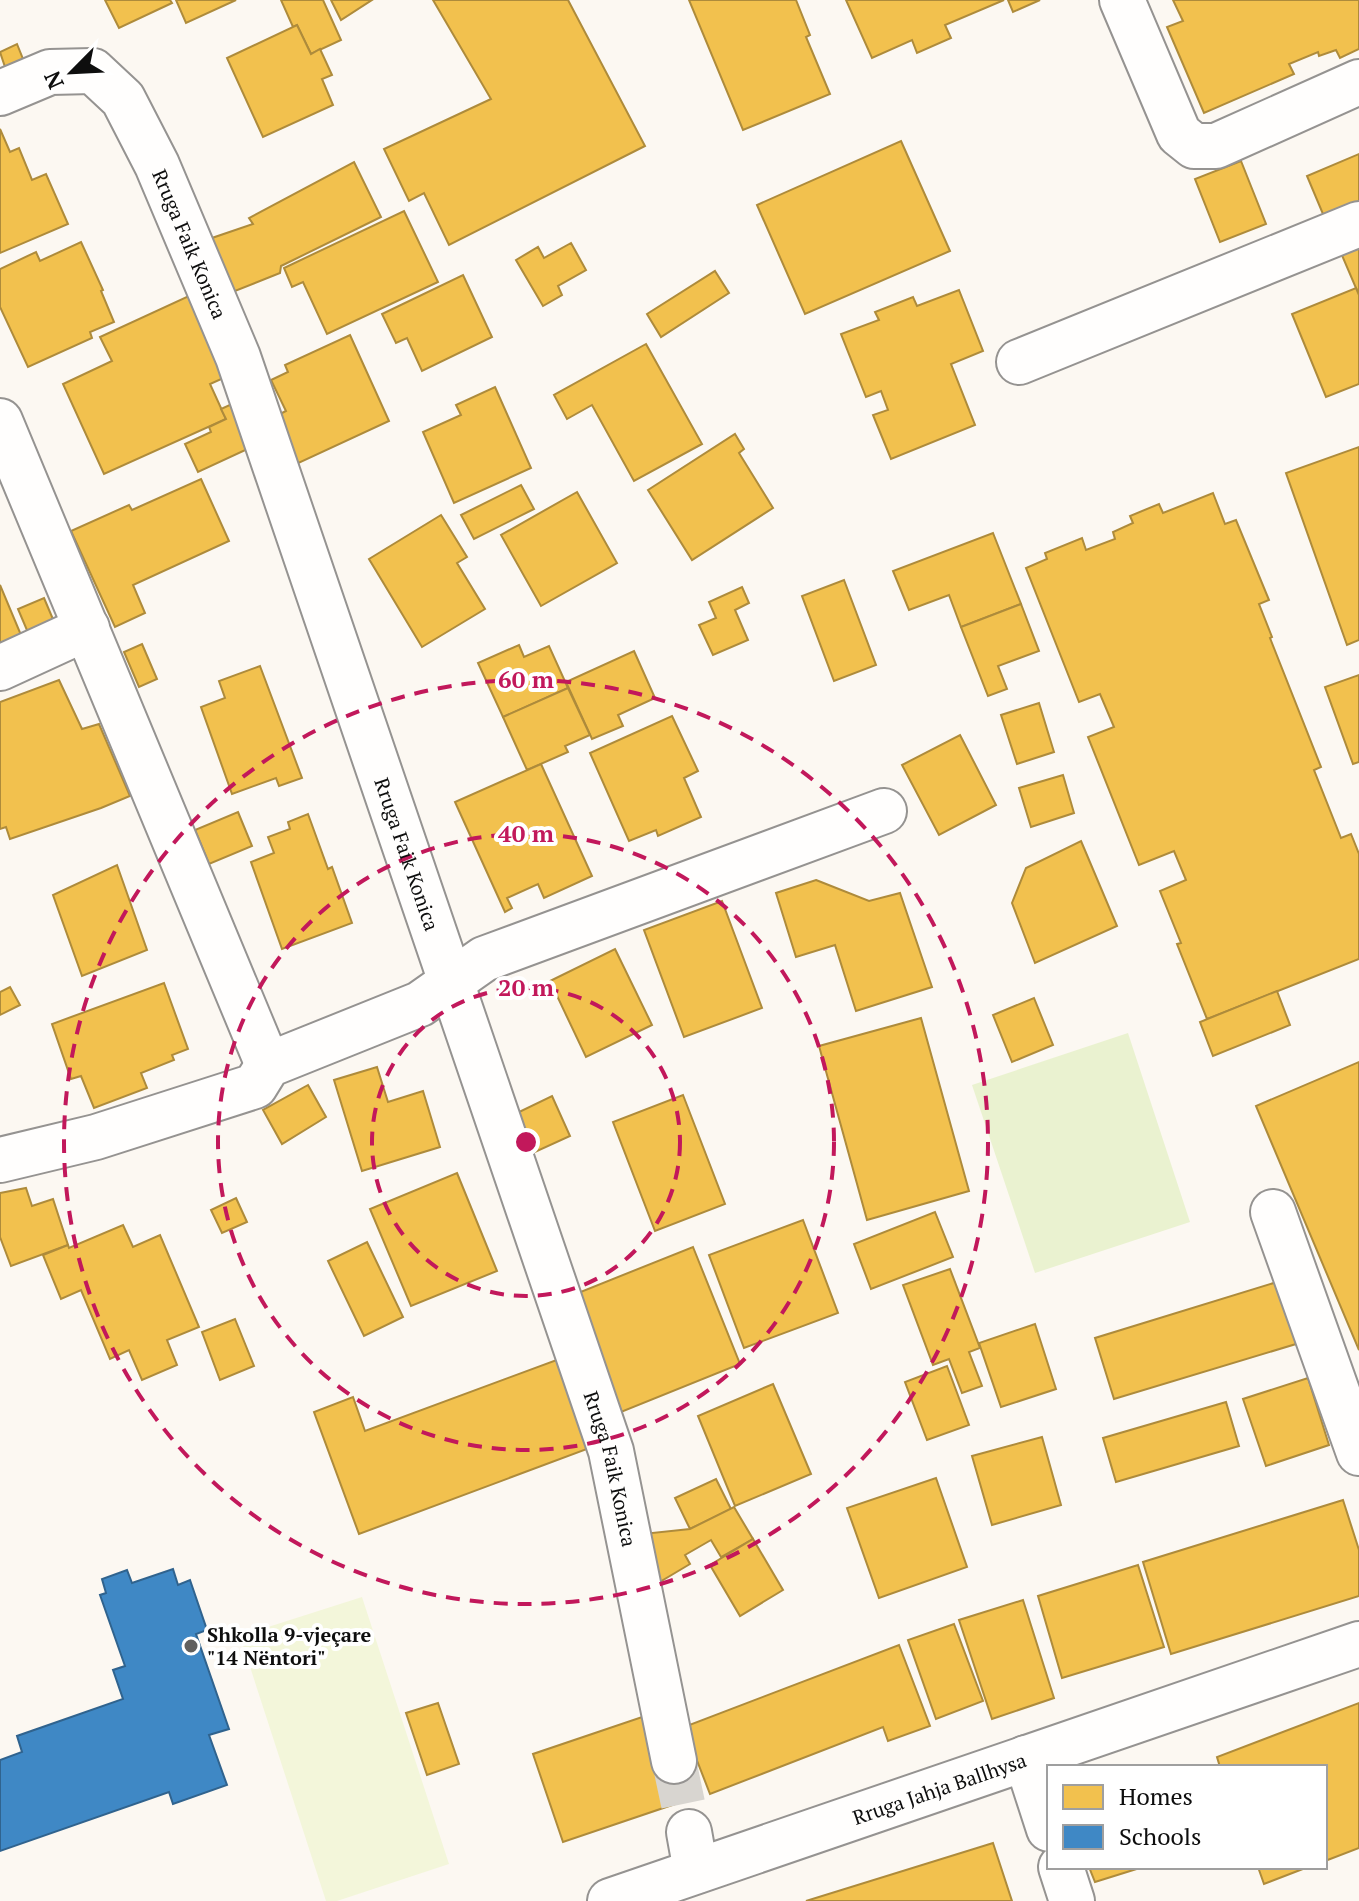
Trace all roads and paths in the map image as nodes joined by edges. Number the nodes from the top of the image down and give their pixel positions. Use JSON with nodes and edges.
{"nodes":[{"id":1,"x":1122,"y":0,"type":"edge"},
{"id":2,"x":1359,"y":82,"type":"edge"},
{"id":3,"x":0,"y":93,"type":"edge"},
{"id":4,"x":1359,"y":224,"type":"edge"},
{"id":5,"x":1019,"y":362,"type":"dead end"},
{"id":6,"x":0,"y":421,"type":"edge"},
{"id":7,"x":87,"y":628,"type":"junction"},
{"id":8,"x":0,"y":668,"type":"edge"},
{"id":9,"x":884,"y":811,"type":"dead end"},
{"id":10,"x":451,"y":981,"type":"junction"},
{"id":11,"x":268,"y":1065,"type":"junction"},
{"id":12,"x":0,"y":1160,"type":"edge"},
{"id":13,"x":1273,"y":1212,"type":"dead end"},
{"id":14,"x":1359,"y":1453,"type":"edge"},
{"id":15,"x":1359,"y":1644,"type":"edge"},
{"id":16,"x":1026,"y":1758,"type":"junction"},
{"id":17,"x":674,"y":1761,"type":"tunnel mouth"},
{"id":18,"x":1047,"y":1823,"type":"edge"},
{"id":19,"x":1062,"y":1869,"type":"edge"},
{"id":20,"x":610,"y":1901,"type":"edge"},
{"id":21,"x":1072,"y":1901,"type":"edge"}],
"edges":[{"from":1,"to":2,"type":"street"},
{"from":3,"to":10,"type":"street","name":"Rruga Faik Konica"},
{"from":4,"to":5,"type":"street"},
{"from":6,"to":7,"type":"street"},
{"from":7,"to":8,"type":"street"},
{"from":7,"to":11,"type":"street"},
{"from":9,"to":10,"type":"street"},
{"from":10,"to":11,"type":"street"},
{"from":10,"to":17,"type":"street","name":"Rruga Faik Konica"},
{"from":11,"to":12,"type":"street"},
{"from":13,"to":14,"type":"street"},
{"from":15,"to":16,"type":"street","name":"Rruga Jahja Ballhysa"},
{"from":16,"to":18,"type":"street"},
{"from":16,"to":20,"type":"street","name":"Rruga Jahja Ballhysa"},
{"from":19,"to":21,"type":"street"}]}
